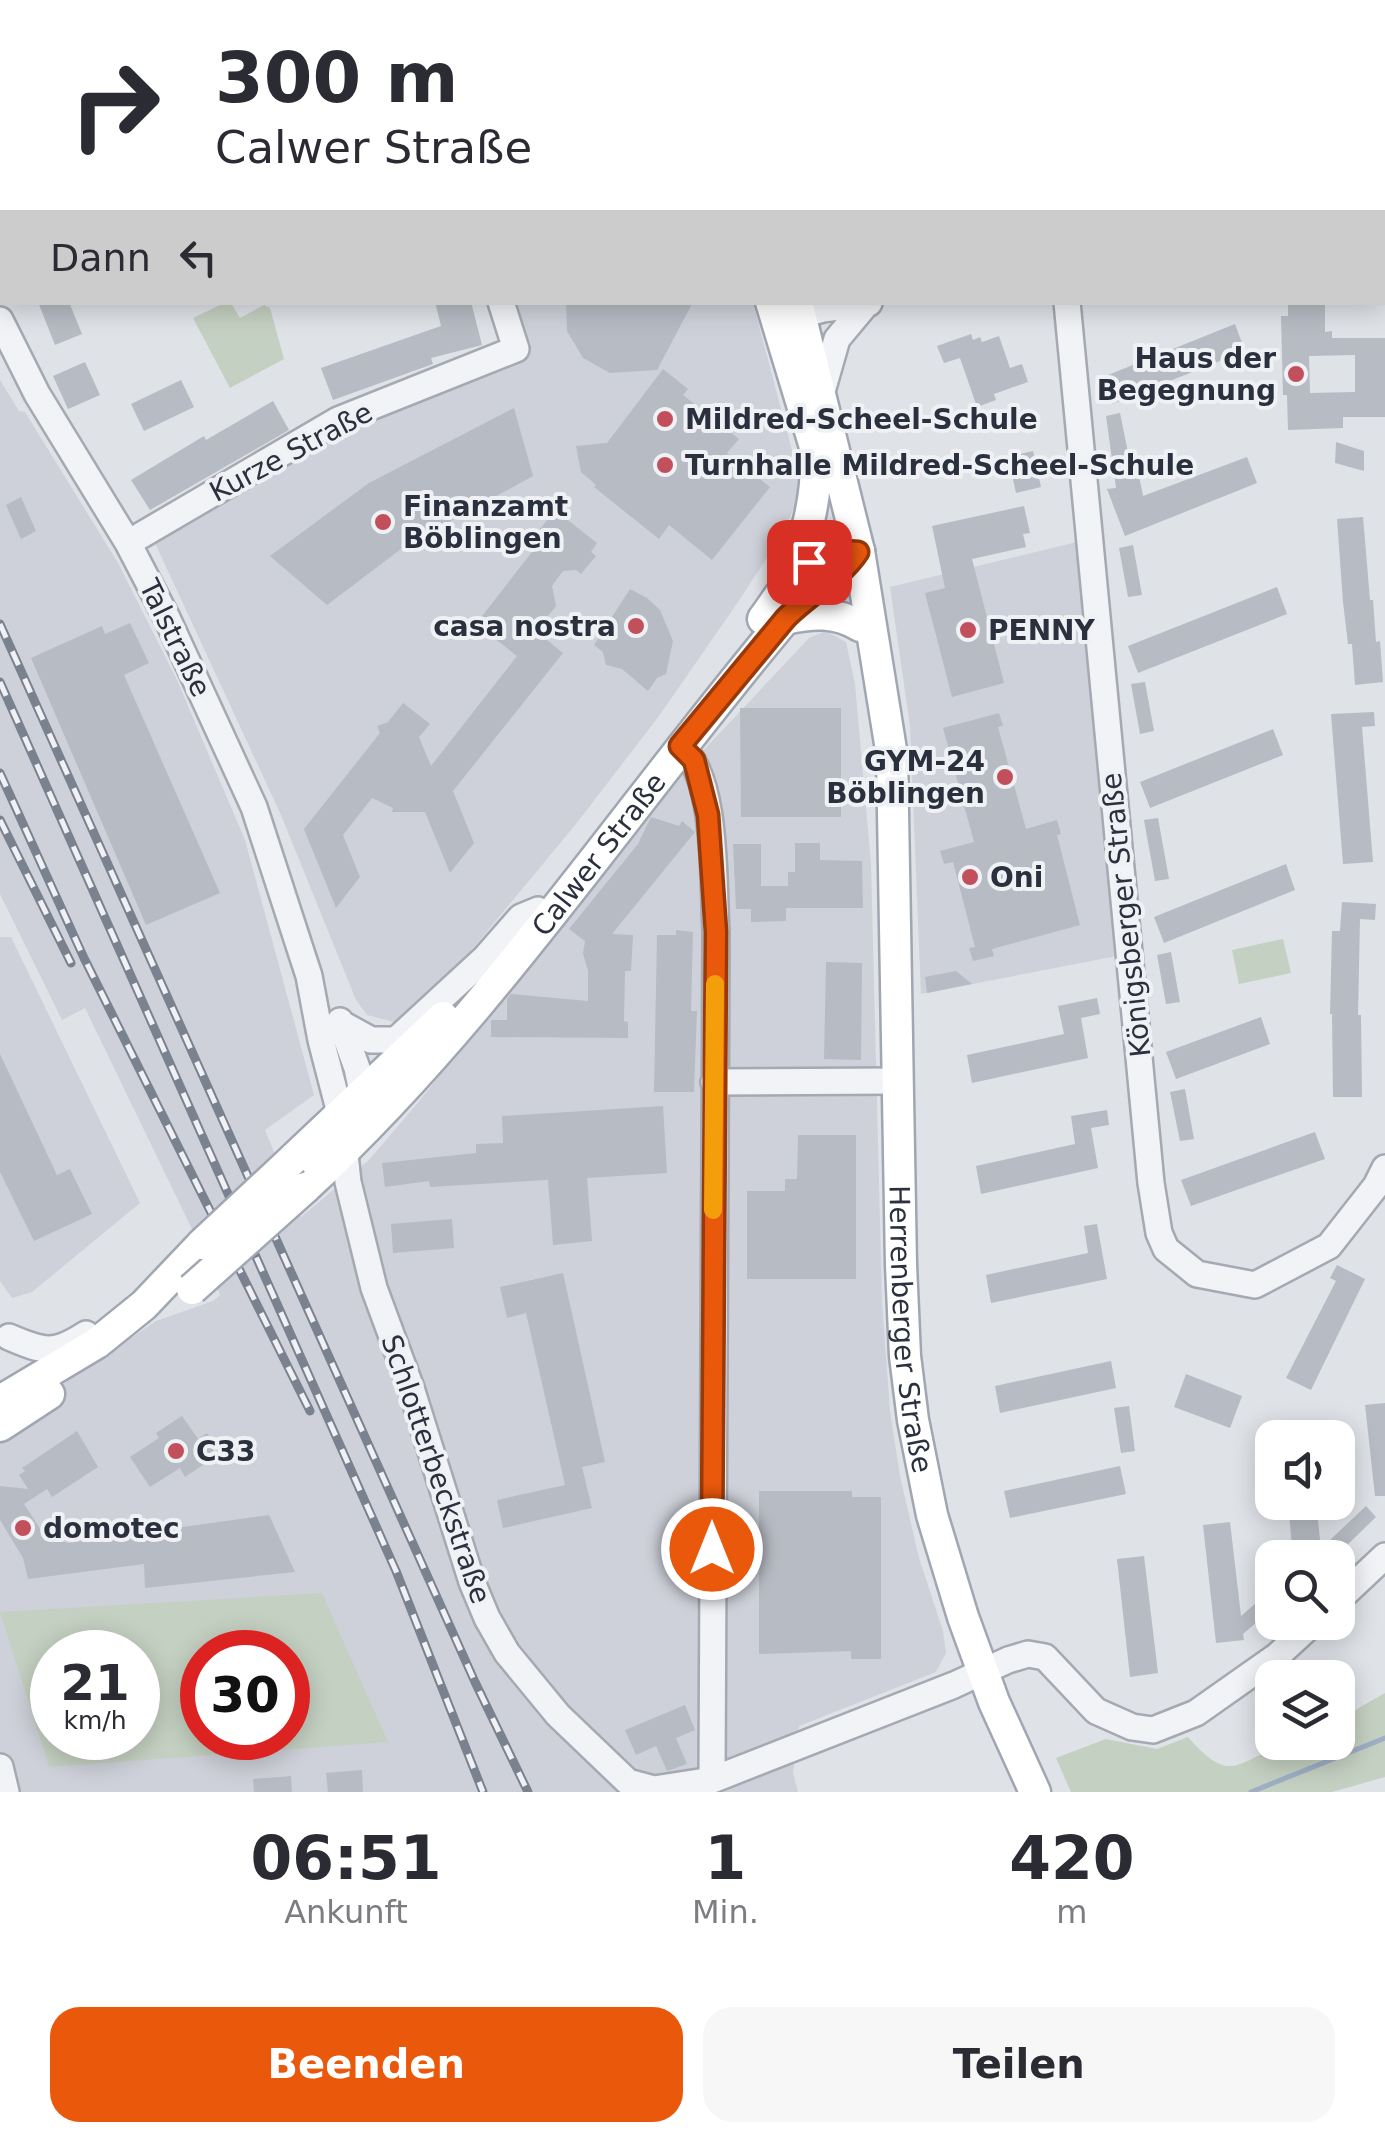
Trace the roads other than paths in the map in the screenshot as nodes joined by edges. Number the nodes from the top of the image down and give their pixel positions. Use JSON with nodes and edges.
{"nodes":[{"id":1,"x":502,"y":305,"type":"edge"},
{"id":2,"x":854,"y":305,"type":"edge"},
{"id":3,"x":867,"y":305,"type":"edge"},
{"id":4,"x":1066,"y":305,"type":"edge"},
{"id":5,"x":786,"y":310,"type":"edge"},
{"id":6,"x":0,"y":320,"type":"edge"},
{"id":7,"x":821,"y":396,"type":"junction"},
{"id":8,"x":816,"y":456,"type":"junction"},
{"id":9,"x":128,"y":544,"type":"junction"},
{"id":10,"x":850,"y":556,"type":"junction"},
{"id":11,"x":792,"y":580,"type":"junction"},
{"id":12,"x":785,"y":619,"type":"junction"},
{"id":13,"x":860,"y":626,"type":"junction"},
{"id":14,"x":680,"y":746,"type":"junction"},
{"id":15,"x":893,"y":847,"type":"junction"},
{"id":16,"x":538,"y":910,"type":"junction"},
{"id":17,"x":309,"y":976,"type":"junction"},
{"id":18,"x":342,"y":1024,"type":"junction"},
{"id":19,"x":714,"y":1082,"type":"junction"},
{"id":20,"x":888,"y":1082,"type":"junction"},
{"id":21,"x":364,"y":1094,"type":"junction"},
{"id":22,"x":341,"y":1117,"type":"junction"},
{"id":23,"x":344,"y":1152,"type":"junction"},
{"id":24,"x":1385,"y":1168,"type":"edge"},
{"id":25,"x":299,"y":1173,"type":"junction"},
{"id":26,"x":192,"y":1266,"type":"junction"},
{"id":27,"x":4,"y":1332,"type":"edge"},
{"id":28,"x":49,"y":1373,"type":"junction"},
{"id":29,"x":0,"y":1401,"type":"edge"},
{"id":30,"x":0,"y":1426,"type":"edge"},
{"id":31,"x":1385,"y":1556,"type":"edge"},
{"id":32,"x":1355,"y":1584,"type":"edge"},
{"id":33,"x":1294,"y":1640,"type":"edge"},
{"id":34,"x":983,"y":1672,"type":"junction"},
{"id":35,"x":0,"y":1767,"type":"edge"},
{"id":36,"x":712,"y":1780,"type":"junction"},
{"id":37,"x":6,"y":1792,"type":"edge"},
{"id":38,"x":1035,"y":1792,"type":"edge"}],
"edges":[{"from":1,"to":9,"type":"street","name":"Kurze Straße"},
{"from":2,"to":5,"type":"street"},
{"from":3,"to":7,"type":"street"},
{"from":4,"to":24,"type":"street","name":"Königsberger Straße"},
{"from":5,"to":7,"type":"main road","name":"Herrenberger Straße"},
{"from":5,"to":8,"type":"main road","name":"Herrenberger Straße"},
{"from":6,"to":9,"type":"street","name":"Talstraße"},
{"from":7,"to":10,"type":"main road","name":"Herrenberger Straße"},
{"from":8,"to":10,"type":"main road","name":"Herrenberger Straße"},
{"from":8,"to":11,"type":"main road"},
{"from":9,"to":17,"type":"street","name":"Talstraße"},
{"from":10,"to":11,"type":"main road","name":"Calwer Straße"},
{"from":10,"to":12,"type":"main road","name":"Calwer Straße"},
{"from":10,"to":13,"type":"main road","name":"Herrenberger Straße"},
{"from":10,"to":15,"type":"main road","name":"Herrenberger Straße"},
{"from":11,"to":16,"type":"main road","name":"Calwer Straße"},
{"from":12,"to":13,"type":"main road"},
{"from":12,"to":14,"type":"main road","name":"Calwer Straße"},
{"from":13,"to":15,"type":"main road","name":"Herrenberger Straße"},
{"from":14,"to":19,"type":"street"},
{"from":14,"to":23,"type":"main road","name":"Calwer Straße"},
{"from":15,"to":20,"type":"main road","name":"Herrenberger Straße"},
{"from":16,"to":18,"type":"street","name":"Calwer Straße"},
{"from":16,"to":21,"type":"main road","name":"Calwer Straße"},
{"from":17,"to":18,"type":"street","name":"Talstraße"},
{"from":17,"to":22,"type":"street","name":"Talstraße"},
{"from":18,"to":21,"type":"street","name":"Talstraße"},
{"from":19,"to":20,"type":"street"},
{"from":19,"to":36,"type":"street"},
{"from":20,"to":34,"type":"main road","name":"Herrenberger Straße"},
{"from":21,"to":22,"type":"main road","name":"Calwer Straße"},
{"from":21,"to":23,"type":"street"},
{"from":22,"to":23,"type":"street","name":"Talstraße"},
{"from":22,"to":25,"type":"main road","name":"Calwer Straße"},
{"from":23,"to":25,"type":"main road","name":"Calwer Straße"},
{"from":23,"to":36,"type":"street","name":"Schlotterbeckstraße"},
{"from":25,"to":26,"type":"main road","name":"Calwer Straße","bridge":true},
{"from":25,"to":26,"type":"main road","name":"Calwer Straße","bridge":true},
{"from":26,"to":28,"type":"main road","name":"Calwer Straße"},
{"from":26,"to":28,"type":"street","name":"Calwer Straße"},
{"from":27,"to":28,"type":"street"},
{"from":28,"to":29,"type":"main road","name":"Calwer Straße"},
{"from":28,"to":30,"type":"main road","name":"Calwer Straße"},
{"from":31,"to":32,"type":"street"},
{"from":33,"to":34,"type":"street","name":"Schlotterbeckstraße"},
{"from":34,"to":36,"type":"street","name":"Schlotterbeckstraße"},
{"from":34,"to":38,"type":"main road","name":"Herrenberger Straße"},
{"from":35,"to":37,"type":"street"}]}
